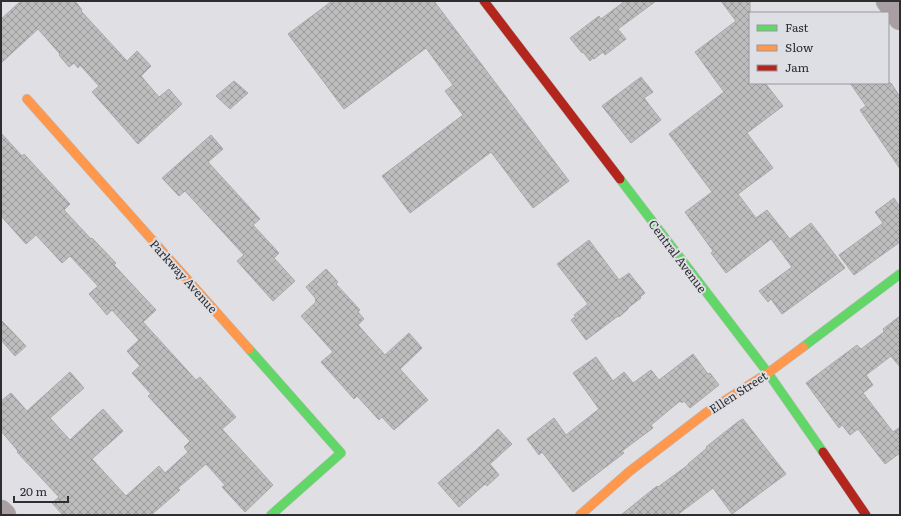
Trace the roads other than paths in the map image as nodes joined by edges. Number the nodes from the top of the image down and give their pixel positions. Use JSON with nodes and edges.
{"nodes":[{"id":1,"x":484,"y":1,"type":"edge"},
{"id":2,"x":887,"y":1,"type":"edge"},
{"id":3,"x":900,"y":19,"type":"edge"},
{"id":4,"x":27,"y":99,"type":"dead end"},
{"id":5,"x":900,"y":274,"type":"edge"},
{"id":6,"x":768,"y":373,"type":"junction"},
{"id":7,"x":1,"y":511,"type":"edge"},
{"id":8,"x":5,"y":515,"type":"edge"},
{"id":9,"x":271,"y":515,"type":"edge"},
{"id":10,"x":580,"y":515,"type":"edge"},
{"id":11,"x":866,"y":515,"type":"edge"}],
"edges":[{"from":1,"to":6,"type":"street","name":"Central Avenue"},
{"from":2,"to":3,"type":"street"},
{"from":4,"to":9,"type":"street","name":"Parkway Avenue"},
{"from":5,"to":6,"type":"street","name":"Ellen Street"},
{"from":6,"to":10,"type":"street","name":"Ellen Street"},
{"from":6,"to":11,"type":"street","name":"Central Avenue"},
{"from":7,"to":8,"type":"street"}]}
